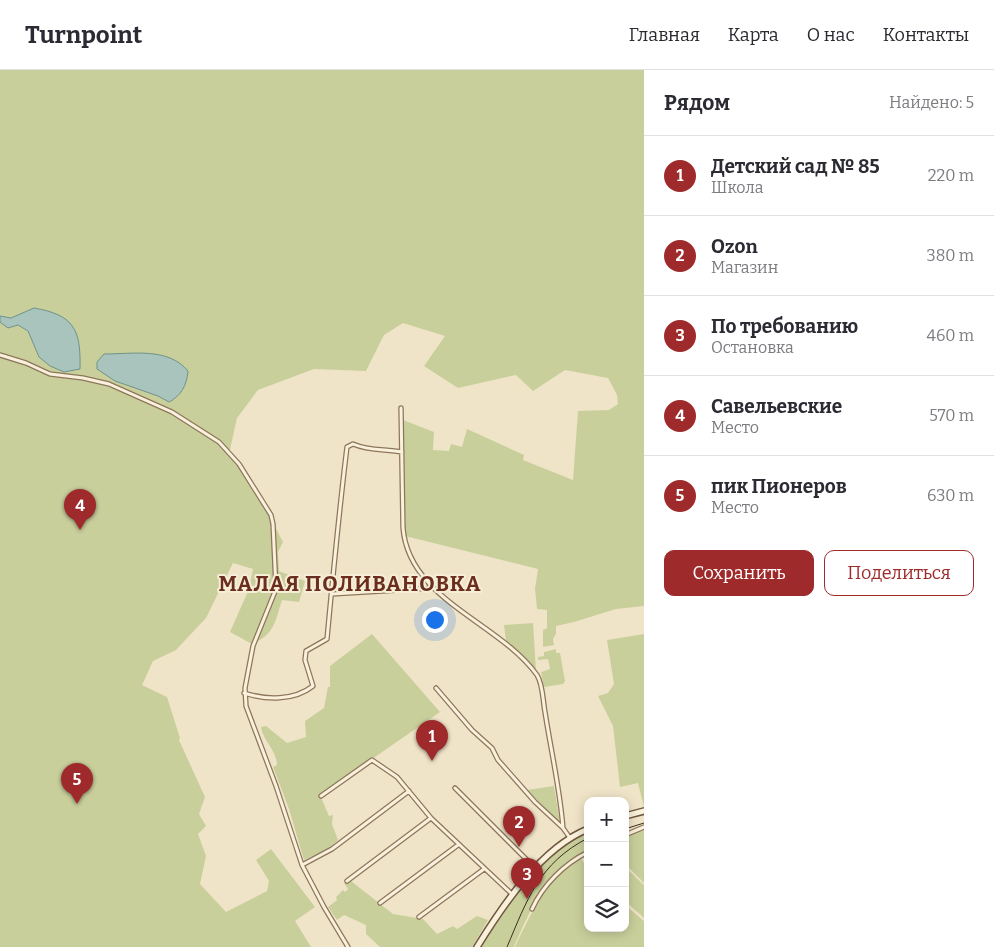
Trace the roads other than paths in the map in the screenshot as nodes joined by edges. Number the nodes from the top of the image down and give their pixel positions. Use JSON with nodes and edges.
{"nodes":[{"id":1,"x":0,"y":355,"type":"edge"},
{"id":2,"x":401,"y":408,"type":"dead end"},
{"id":3,"x":402,"y":452,"type":"junction"},
{"id":4,"x":433,"y":588,"type":"junction"},
{"id":5,"x":332,"y":594,"type":"junction"},
{"id":6,"x":436,"y":688,"type":"dead end"},
{"id":7,"x":244,"y":693,"type":"junction"},
{"id":8,"x":456,"y":788,"type":"dead end"},
{"id":9,"x":409,"y":791,"type":"junction"},
{"id":10,"x":322,"y":796,"type":"dead end"},
{"id":11,"x":644,"y":810,"type":"edge"},
{"id":12,"x":629,"y":815,"type":"edge"},
{"id":13,"x":431,"y":818,"type":"junction"},
{"id":14,"x":644,"y":827,"type":"edge"},
{"id":15,"x":563,"y":828,"type":"junction"},
{"id":16,"x":584,"y":831,"type":"edge"},
{"id":17,"x":629,"y":833,"type":"edge"},
{"id":18,"x":570,"y":838,"type":"junction"},
{"id":19,"x":458,"y":845,"type":"junction"},
{"id":20,"x":584,"y":854,"type":"edge"},
{"id":21,"x":302,"y":865,"type":"junction"},
{"id":22,"x":484,"y":869,"type":"junction"},
{"id":23,"x":535,"y":869,"type":"junction"},
{"id":24,"x":347,"y":880,"type":"dead end"},
{"id":25,"x":513,"y":896,"type":"junction"},
{"id":26,"x":380,"y":903,"type":"dead end"},
{"id":27,"x":532,"y":909,"type":"dead end"},
{"id":28,"x":419,"y":917,"type":"dead end"},
{"id":29,"x":348,"y":947,"type":"edge"},
{"id":30,"x":477,"y":947,"type":"edge"}],
"edges":[{"from":1,"to":7,"type":"street"},
{"from":2,"to":3,"type":"street"},
{"from":3,"to":4,"type":"street"},
{"from":3,"to":5,"type":"street"},
{"from":4,"to":5,"type":"street"},
{"from":4,"to":15,"type":"street"},
{"from":5,"to":7,"type":"street"},
{"from":6,"to":15,"type":"street"},
{"from":7,"to":21,"type":"street"},
{"from":8,"to":23,"type":"street"},
{"from":9,"to":10,"type":"street"},
{"from":9,"to":13,"type":"street"},
{"from":9,"to":21,"type":"street"},
{"from":11,"to":12,"type":"main road"},
{"from":13,"to":19,"type":"street"},
{"from":13,"to":24,"type":"street"},
{"from":14,"to":17,"type":"street"},
{"from":15,"to":18,"type":"street"},
{"from":16,"to":18,"type":"main road"},
{"from":18,"to":23,"type":"main road"},
{"from":19,"to":22,"type":"street"},
{"from":19,"to":26,"type":"street"},
{"from":20,"to":27,"type":"street"},
{"from":21,"to":29,"type":"street"},
{"from":22,"to":25,"type":"street"},
{"from":22,"to":28,"type":"street"},
{"from":23,"to":25,"type":"main road"},
{"from":25,"to":30,"type":"main road"}]}
